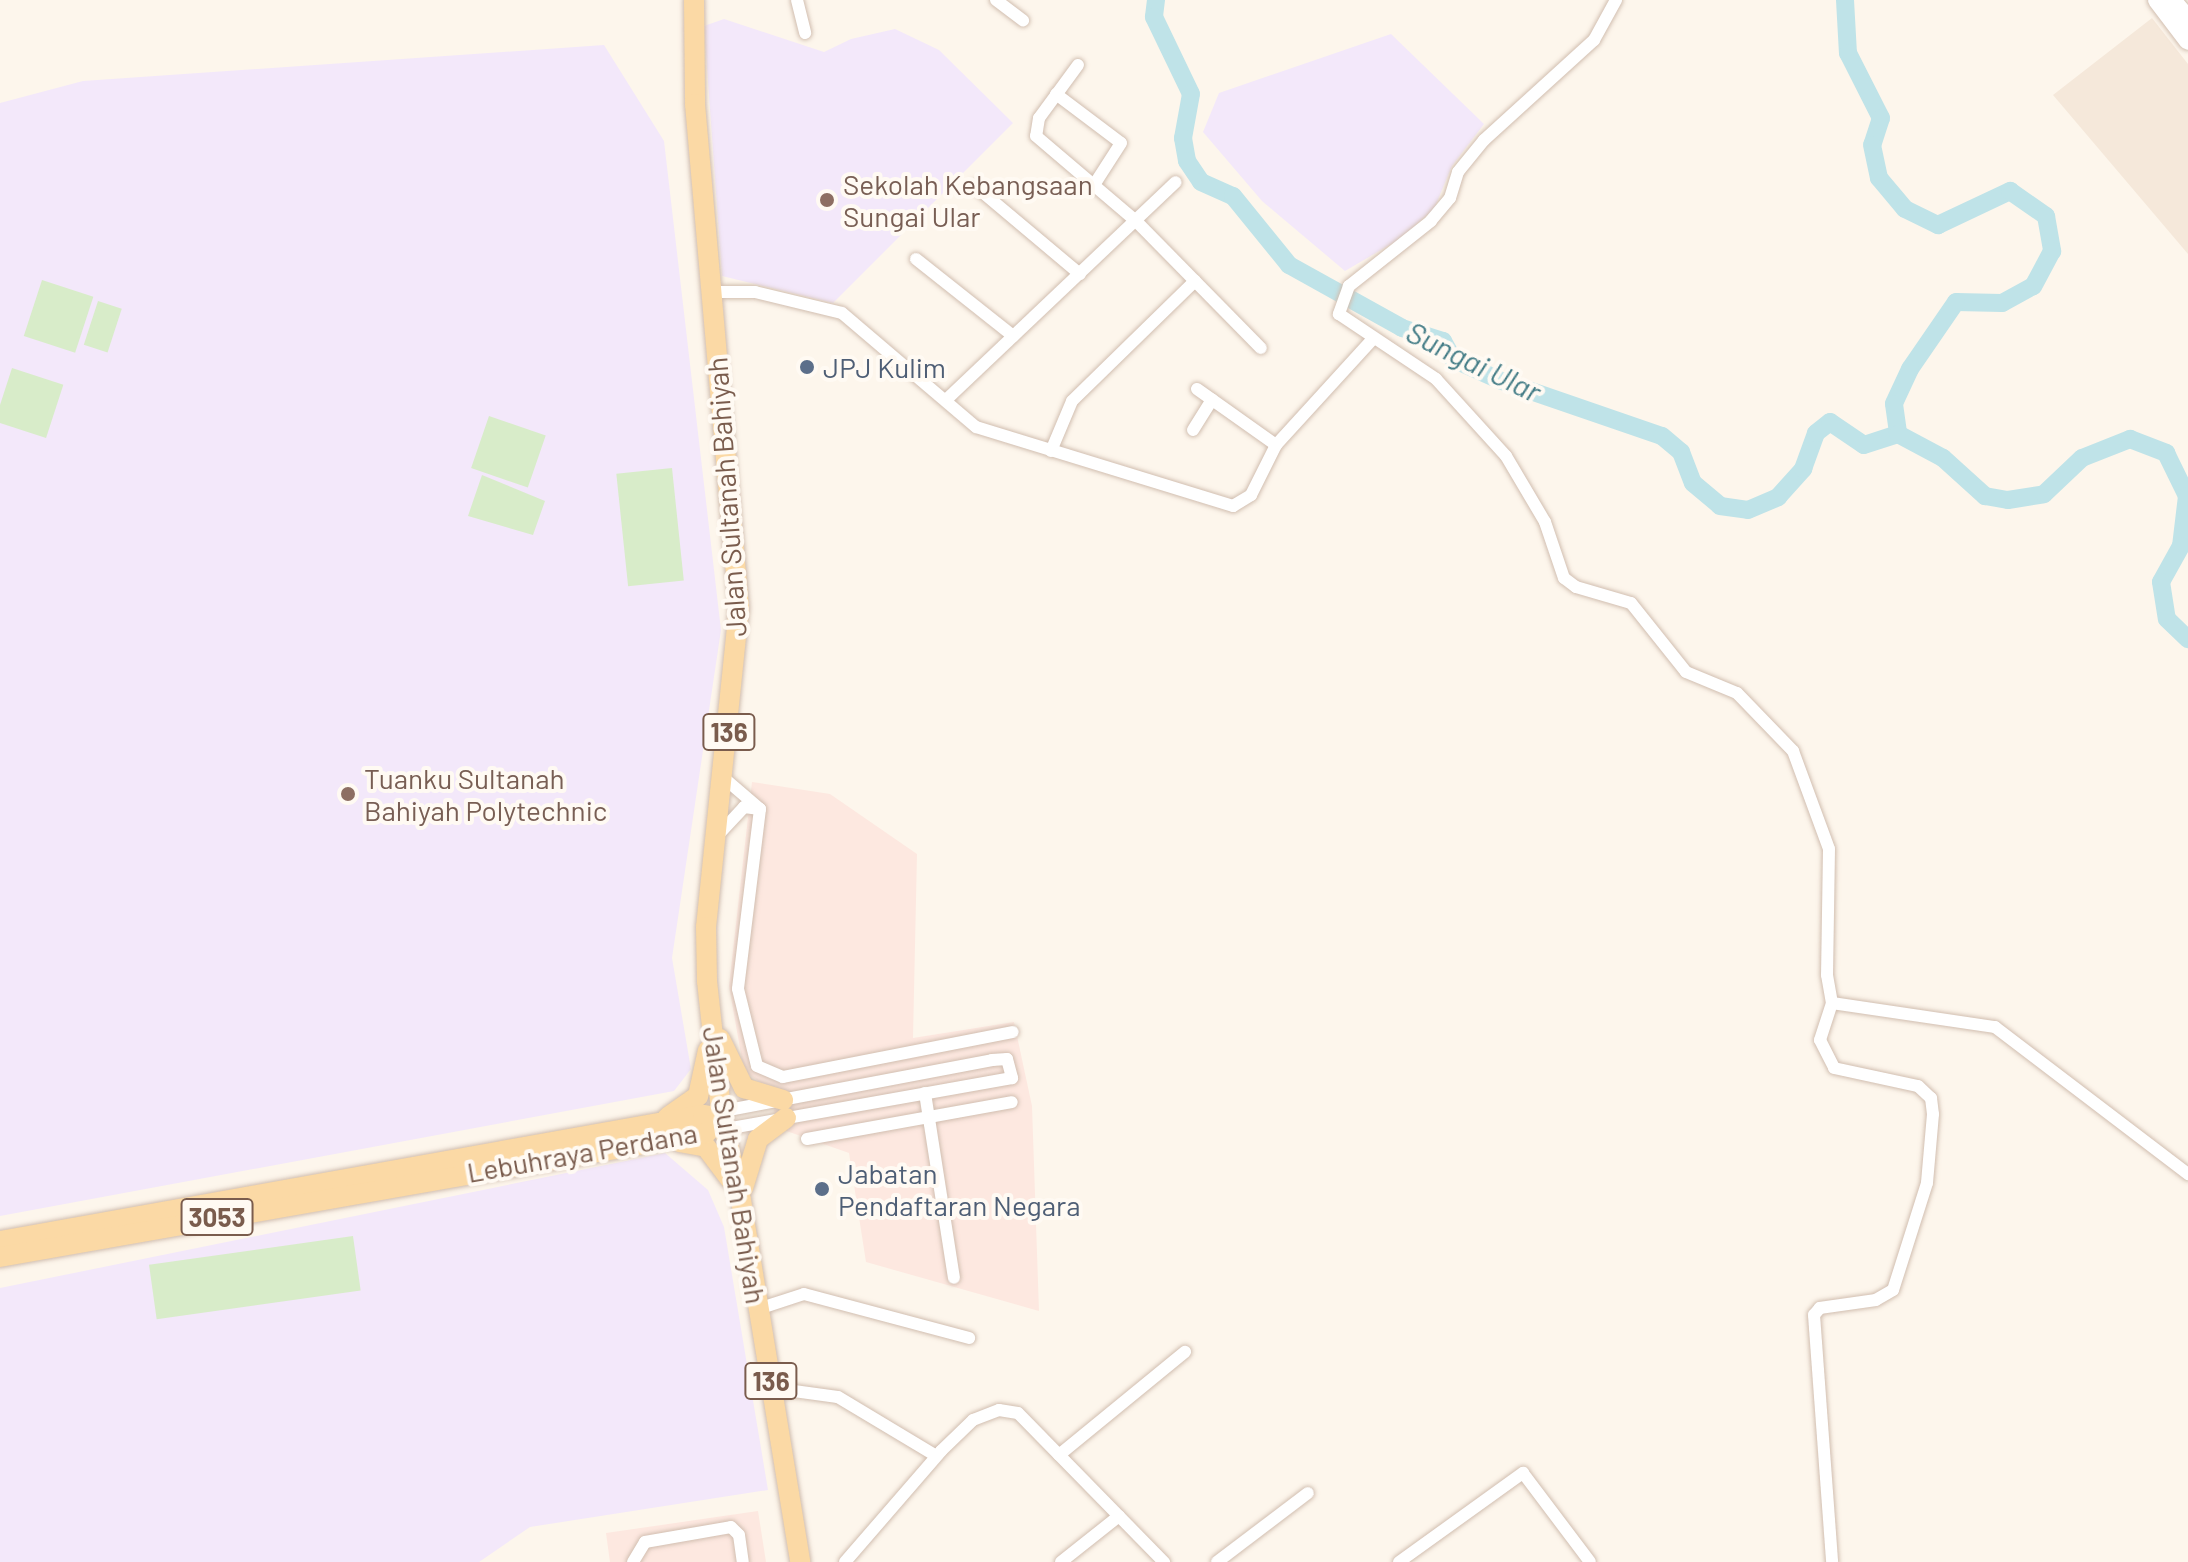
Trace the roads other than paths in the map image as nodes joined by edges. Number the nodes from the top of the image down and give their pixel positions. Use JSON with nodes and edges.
{"nodes":[{"id":1,"x":694,"y":0,"type":"edge"},
{"id":2,"x":797,"y":0,"type":"edge"},
{"id":3,"x":996,"y":0,"type":"edge"},
{"id":4,"x":1616,"y":0,"type":"edge"},
{"id":5,"x":2157,"y":0,"type":"edge"},
{"id":6,"x":2172,"y":0,"type":"edge"},
{"id":7,"x":2188,"y":19,"type":"edge"},
{"id":8,"x":1023,"y":20,"type":"dead end"},
{"id":9,"x":805,"y":33,"type":"dead end"},
{"id":10,"x":2188,"y":41,"type":"edge"},
{"id":11,"x":1078,"y":65,"type":"dead end"},
{"id":12,"x":1056,"y":94,"type":"junction"},
{"id":13,"x":1176,"y":182,"type":"dead end"},
{"id":14,"x":1094,"y":185,"type":"junction"},
{"id":15,"x":975,"y":186,"type":"dead end"},
{"id":16,"x":1136,"y":221,"type":"junction"},
{"id":17,"x":916,"y":259,"type":"dead end"},
{"id":18,"x":1080,"y":274,"type":"junction"},
{"id":19,"x":1195,"y":281,"type":"junction"},
{"id":20,"x":712,"y":292,"type":"junction"},
{"id":21,"x":1013,"y":336,"type":"junction"},
{"id":22,"x":1372,"y":340,"type":"junction"},
{"id":23,"x":1261,"y":348,"type":"dead end"},
{"id":24,"x":1197,"y":389,"type":"dead end"},
{"id":25,"x":947,"y":399,"type":"junction"},
{"id":26,"x":1212,"y":400,"type":"junction"},
{"id":27,"x":1193,"y":430,"type":"dead end"},
{"id":28,"x":1276,"y":445,"type":"junction"},
{"id":29,"x":1051,"y":451,"type":"junction"},
{"id":30,"x":724,"y":778,"type":"junction"},
{"id":31,"x":760,"y":809,"type":"junction"},
{"id":32,"x":717,"y":837,"type":"junction"},
{"id":33,"x":1832,"y":1003,"type":"junction"},
{"id":34,"x":712,"y":1020,"type":"junction"},
{"id":35,"x":1013,"y":1032,"type":"dead end"},
{"id":36,"x":990,"y":1038,"type":"junction"},
{"id":37,"x":992,"y":1060,"type":"junction"},
{"id":38,"x":925,"y":1093,"type":"junction"},
{"id":39,"x":1012,"y":1102,"type":"dead end"},
{"id":40,"x":784,"y":1109,"type":"junction"},
{"id":41,"x":929,"y":1117,"type":"junction"},
{"id":42,"x":715,"y":1121,"type":"junction"},
{"id":43,"x":639,"y":1136,"type":"junction"},
{"id":44,"x":807,"y":1139,"type":"dead end"},
{"id":45,"x":616,"y":1147,"type":"junction"},
{"id":46,"x":486,"y":1153,"type":"junction"},
{"id":47,"x":2188,"y":1174,"type":"edge"},
{"id":48,"x":434,"y":1178,"type":"junction"},
{"id":49,"x":741,"y":1200,"type":"junction"},
{"id":50,"x":0,"y":1241,"type":"edge"},
{"id":51,"x":0,"y":1257,"type":"edge"},
{"id":52,"x":954,"y":1278,"type":"dead end"},
{"id":53,"x":758,"y":1309,"type":"junction"},
{"id":54,"x":969,"y":1338,"type":"dead end"},
{"id":55,"x":1185,"y":1352,"type":"dead end"},
{"id":56,"x":774,"y":1395,"type":"junction"},
{"id":57,"x":1059,"y":1455,"type":"junction"},
{"id":58,"x":936,"y":1456,"type":"junction"},
{"id":59,"x":1308,"y":1493,"type":"dead end"},
{"id":60,"x":1119,"y":1516,"type":"junction"},
{"id":61,"x":633,"y":1562,"type":"edge"},
{"id":62,"x":743,"y":1562,"type":"edge"},
{"id":63,"x":800,"y":1562,"type":"edge"},
{"id":64,"x":845,"y":1562,"type":"edge"},
{"id":65,"x":1061,"y":1562,"type":"edge"},
{"id":66,"x":1164,"y":1562,"type":"edge"},
{"id":67,"x":1217,"y":1562,"type":"edge"},
{"id":68,"x":1399,"y":1562,"type":"edge"},
{"id":69,"x":1590,"y":1562,"type":"edge"},
{"id":70,"x":1832,"y":1562,"type":"edge"}],
"edges":[{"from":1,"to":20,"type":"main road","name":"Jalan Sultanah Bahiyah","number":"136"},
{"from":2,"to":9,"type":"street"},
{"from":3,"to":8,"type":"street"},
{"from":4,"to":22,"type":"street"},
{"from":5,"to":10,"type":"main road"},
{"from":6,"to":7,"type":"main road"},
{"from":11,"to":12,"type":"street"},
{"from":12,"to":14,"type":"street"},
{"from":12,"to":14,"type":"street"},
{"from":13,"to":16,"type":"street"},
{"from":14,"to":16,"type":"street"},
{"from":15,"to":18,"type":"street"},
{"from":16,"to":18,"type":"street"},
{"from":16,"to":19,"type":"street"},
{"from":17,"to":21,"type":"street"},
{"from":18,"to":21,"type":"street"},
{"from":19,"to":23,"type":"street"},
{"from":19,"to":29,"type":"street"},
{"from":20,"to":25,"type":"street"},
{"from":20,"to":30,"type":"main road","name":"Jalan Sultanah Bahiyah","number":"136"},
{"from":21,"to":25,"type":"street"},
{"from":22,"to":28,"type":"street"},
{"from":22,"to":33,"type":"street"},
{"from":24,"to":26,"type":"street"},
{"from":25,"to":29,"type":"street"},
{"from":26,"to":27,"type":"street"},
{"from":26,"to":28,"type":"street"},
{"from":28,"to":29,"type":"street"},
{"from":30,"to":31,"type":"street"},
{"from":30,"to":32,"type":"main road","name":"Jalan Sultanah Bahiyah","number":"136"},
{"from":31,"to":32,"type":"street"},
{"from":31,"to":36,"type":"street"},
{"from":32,"to":34,"type":"main road","name":"Jalan Sultanah Bahiyah","number":"136"},
{"from":33,"to":47,"type":"street"},
{"from":33,"to":70,"type":"street"},
{"from":34,"to":40,"type":"main road"},
{"from":34,"to":42,"type":"main road","name":"Jalan Sultanah Bahiyah","number":"136"},
{"from":34,"to":43,"type":"main road"},
{"from":35,"to":36,"type":"street"},
{"from":36,"to":37,"type":"street"},
{"from":37,"to":38,"type":"street"},
{"from":37,"to":40,"type":"street"},
{"from":38,"to":40,"type":"street"},
{"from":38,"to":41,"type":"street"},
{"from":39,"to":41,"type":"street"},
{"from":40,"to":42,"type":"street"},
{"from":40,"to":42,"type":"street"},
{"from":40,"to":49,"type":"main road"},
{"from":41,"to":44,"type":"street"},
{"from":41,"to":52,"type":"street"},
{"from":42,"to":43,"type":"main road","name":"Lebuhraya Perdana","number":"3053"},
{"from":42,"to":49,"type":"main road","name":"Jalan Sultanah Bahiyah","number":"136"},
{"from":43,"to":45,"type":"main road","name":"Lebuhraya Perdana","number":"3053"},
{"from":43,"to":46,"type":"main road","name":"Lebuhraya Perdana","number":"3053"},
{"from":43,"to":49,"type":"main road"},
{"from":45,"to":46,"type":"main road"},
{"from":45,"to":48,"type":"main road","name":"Lebuhraya Perdana","number":"3053"},
{"from":46,"to":48,"type":"main road"},
{"from":46,"to":50,"type":"main road","name":"Lebuhraya Perdana","number":"3053"},
{"from":48,"to":51,"type":"main road","name":"Lebuhraya Perdana","number":"3053"},
{"from":49,"to":53,"type":"main road","name":"Jalan Sultanah Bahiyah","number":"136"},
{"from":53,"to":54,"type":"street"},
{"from":53,"to":56,"type":"main road","name":"Jalan Sultanah Bahiyah","number":"136"},
{"from":55,"to":57,"type":"street"},
{"from":56,"to":58,"type":"street"},
{"from":56,"to":63,"type":"main road","name":"Jalan Sultanah Bahiyah","number":"136"},
{"from":57,"to":58,"type":"street"},
{"from":57,"to":60,"type":"street"},
{"from":58,"to":64,"type":"street"},
{"from":59,"to":67,"type":"street"},
{"from":60,"to":65,"type":"street"},
{"from":60,"to":66,"type":"street"},
{"from":61,"to":62,"type":"street"},
{"from":68,"to":69,"type":"street"}]}
